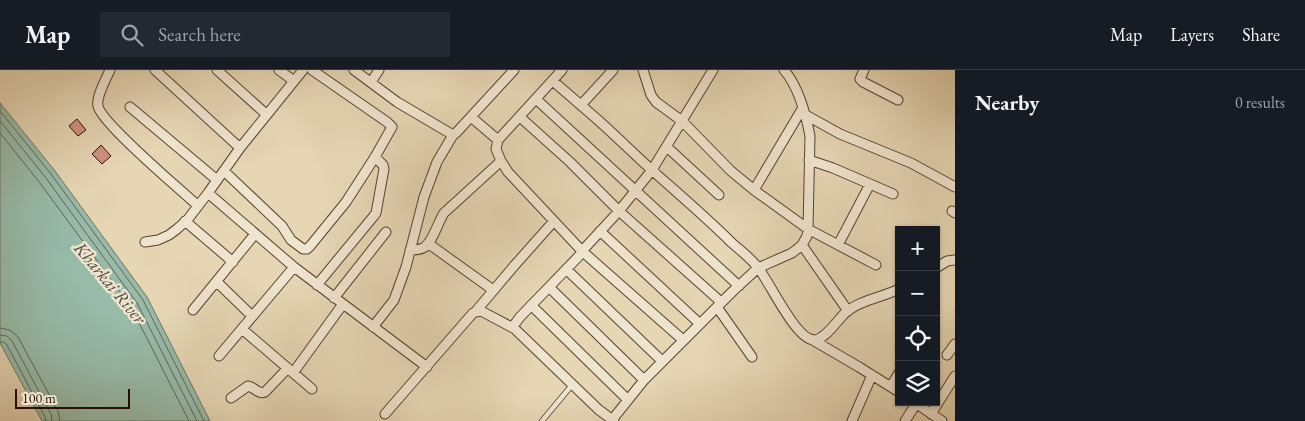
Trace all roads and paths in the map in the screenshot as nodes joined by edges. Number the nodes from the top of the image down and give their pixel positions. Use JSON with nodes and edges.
{"nodes":[{"id":1,"x":110,"y":70,"type":"edge"},
{"id":2,"x":155,"y":70,"type":"edge"},
{"id":3,"x":218,"y":70,"type":"edge"},
{"id":4,"x":279,"y":70,"type":"edge"},
{"id":5,"x":303,"y":70,"type":"edge"},
{"id":6,"x":312,"y":70,"type":"edge"},
{"id":7,"x":356,"y":70,"type":"edge"},
{"id":8,"x":379,"y":70,"type":"edge"},
{"id":9,"x":562,"y":70,"type":"edge"},
{"id":10,"x":613,"y":70,"type":"edge"},
{"id":11,"x":643,"y":70,"type":"edge"},
{"id":12,"x":713,"y":70,"type":"edge"},
{"id":13,"x":784,"y":70,"type":"edge"},
{"id":14,"x":864,"y":70,"type":"edge"},
{"id":15,"x":512,"y":71,"type":"edge"},
{"id":16,"x":553,"y":80,"type":"junction"},
{"id":17,"x":294,"y":81,"type":"junction"},
{"id":18,"x":371,"y":82,"type":"junction"},
{"id":19,"x":536,"y":99,"type":"junction"},
{"id":20,"x":898,"y":100,"type":"dead end"},
{"id":21,"x":581,"y":105,"type":"junction"},
{"id":22,"x":130,"y":107,"type":"dead end"},
{"id":23,"x":803,"y":111,"type":"junction"},
{"id":24,"x":266,"y":114,"type":"junction"},
{"id":25,"x":520,"y":117,"type":"junction"},
{"id":26,"x":470,"y":118,"type":"junction"},
{"id":27,"x":682,"y":122,"type":"junction"},
{"id":28,"x":453,"y":135,"type":"junction"},
{"id":29,"x":498,"y":140,"type":"junction"},
{"id":30,"x":667,"y":147,"type":"junction"},
{"id":31,"x":240,"y":148,"type":"junction"},
{"id":32,"x":375,"y":156,"type":"junction"},
{"id":33,"x":809,"y":160,"type":"junction"},
{"id":34,"x":501,"y":161,"type":"junction"},
{"id":35,"x":652,"y":170,"type":"junction"},
{"id":36,"x":224,"y":171,"type":"junction"},
{"id":37,"x":217,"y":180,"type":"junction"},
{"id":38,"x":870,"y":184,"type":"junction"},
{"id":39,"x":955,"y":187,"type":"edge"},
{"id":40,"x":636,"y":190,"type":"junction"},
{"id":41,"x":754,"y":190,"type":"junction"},
{"id":42,"x":208,"y":193,"type":"junction"},
{"id":43,"x":893,"y":194,"type":"dead end"},
{"id":44,"x":719,"y":195,"type":"dead end"},
{"id":45,"x":198,"y":206,"type":"junction"},
{"id":46,"x":619,"y":211,"type":"junction"},
{"id":47,"x":185,"y":221,"type":"junction"},
{"id":48,"x":554,"y":221,"type":"junction"},
{"id":49,"x":808,"y":229,"type":"junction"},
{"id":50,"x":600,"y":231,"type":"junction"},
{"id":51,"x":386,"y":232,"type":"dead end"},
{"id":52,"x":255,"y":234,"type":"junction"},
{"id":53,"x":145,"y":242,"type":"dead end"},
{"id":54,"x":429,"y":244,"type":"junction"},
{"id":55,"x":802,"y":245,"type":"junction"},
{"id":56,"x":838,"y":245,"type":"junction"},
{"id":57,"x":410,"y":250,"type":"junction"},
{"id":58,"x":582,"y":251,"type":"junction"},
{"id":59,"x":955,"y":260,"type":"edge"},
{"id":60,"x":233,"y":262,"type":"junction"},
{"id":61,"x":876,"y":265,"type":"dead end"},
{"id":62,"x":940,"y":265,"type":"edge"},
{"id":63,"x":294,"y":267,"type":"junction"},
{"id":64,"x":566,"y":268,"type":"junction"},
{"id":65,"x":758,"y":268,"type":"junction"},
{"id":66,"x":217,"y":282,"type":"junction"},
{"id":67,"x":317,"y":285,"type":"junction"},
{"id":68,"x":739,"y":286,"type":"junction"},
{"id":69,"x":548,"y":287,"type":"junction"},
{"id":70,"x":493,"y":290,"type":"junction"},
{"id":71,"x":895,"y":291,"type":"edge"},
{"id":72,"x":334,"y":298,"type":"junction"},
{"id":73,"x":343,"y":304,"type":"junction"},
{"id":74,"x":531,"y":305,"type":"junction"},
{"id":75,"x":719,"y":305,"type":"junction"},
{"id":76,"x":193,"y":310,"type":"dead end"},
{"id":77,"x":476,"y":311,"type":"junction"},
{"id":78,"x":848,"y":311,"type":"junction"},
{"id":79,"x":252,"y":316,"type":"junction"},
{"id":80,"x":700,"y":324,"type":"junction"},
{"id":81,"x":373,"y":327,"type":"junction"},
{"id":82,"x":242,"y":329,"type":"junction"},
{"id":83,"x":515,"y":329,"type":"junction"},
{"id":84,"x":811,"y":339,"type":"junction"},
{"id":85,"x":683,"y":340,"type":"junction"},
{"id":86,"x":955,"y":344,"type":"edge"},
{"id":87,"x":947,"y":355,"type":"dead end"},
{"id":88,"x":219,"y":356,"type":"dead end"},
{"id":89,"x":752,"y":357,"type":"dead end"},
{"id":90,"x":662,"y":361,"type":"junction"},
{"id":91,"x":426,"y":367,"type":"junction"},
{"id":92,"x":290,"y":371,"type":"junction"},
{"id":93,"x":872,"y":375,"type":"junction"},
{"id":94,"x":955,"y":376,"type":"edge"},
{"id":95,"x":644,"y":380,"type":"junction"},
{"id":96,"x":572,"y":385,"type":"junction"},
{"id":97,"x":312,"y":389,"type":"dead end"},
{"id":98,"x":895,"y":389,"type":"edge"},
{"id":99,"x":231,"y":398,"type":"dead end"},
{"id":100,"x":628,"y":400,"type":"junction"},
{"id":101,"x":913,"y":406,"type":"edge"},
{"id":102,"x":919,"y":406,"type":"edge"},
{"id":103,"x":385,"y":414,"type":"dead end"},
{"id":104,"x":931,"y":414,"type":"junction"},
{"id":105,"x":542,"y":421,"type":"edge"},
{"id":106,"x":613,"y":421,"type":"edge"},
{"id":107,"x":852,"y":421,"type":"edge"},
{"id":108,"x":905,"y":421,"type":"edge"},
{"id":109,"x":942,"y":421,"type":"edge"}],
"edges":[{"from":1,"to":45,"type":"street"},
{"from":2,"to":31,"type":"street"},
{"from":3,"to":24,"type":"street"},
{"from":4,"to":17,"type":"street"},
{"from":5,"to":17,"type":"street"},
{"from":6,"to":32,"type":"street"},
{"from":7,"to":18,"type":"street"},
{"from":8,"to":18,"type":"street"},
{"from":9,"to":16,"type":"street"},
{"from":10,"to":21,"type":"street"},
{"from":11,"to":27,"type":"street"},
{"from":12,"to":27,"type":"street"},
{"from":13,"to":23,"type":"street"},
{"from":14,"to":20,"type":"street"},
{"from":15,"to":26,"type":"street"},
{"from":16,"to":19,"type":"street"},
{"from":16,"to":21,"type":"street"},
{"from":17,"to":24,"type":"street"},
{"from":18,"to":28,"type":"street"},
{"from":19,"to":25,"type":"street"},
{"from":19,"to":40,"type":"street"},
{"from":21,"to":35,"type":"street"},
{"from":22,"to":37,"type":"street"},
{"from":23,"to":33,"type":"street"},
{"from":23,"to":39,"type":"street"},
{"from":23,"to":41,"type":"street"},
{"from":24,"to":31,"type":"street"},
{"from":25,"to":29,"type":"street"},
{"from":25,"to":46,"type":"street"},
{"from":26,"to":28,"type":"street"},
{"from":26,"to":29,"type":"street"},
{"from":27,"to":30,"type":"street"},
{"from":27,"to":41,"type":"street"},
{"from":28,"to":57,"type":"street"},
{"from":29,"to":34,"type":"street"},
{"from":30,"to":35,"type":"street"},
{"from":30,"to":44,"type":"street"},
{"from":31,"to":36,"type":"street"},
{"from":32,"to":36,"type":"street"},
{"from":32,"to":67,"type":"street"},
{"from":33,"to":38,"type":"street"},
{"from":33,"to":49,"type":"street"},
{"from":34,"to":48,"type":"street"},
{"from":34,"to":54,"type":"street"},
{"from":35,"to":40,"type":"street"},
{"from":35,"to":65,"type":"street"},
{"from":36,"to":37,"type":"street"},
{"from":37,"to":42,"type":"street"},
{"from":38,"to":43,"type":"street"},
{"from":38,"to":56,"type":"street"},
{"from":40,"to":46,"type":"street"},
{"from":40,"to":68,"type":"street"},
{"from":41,"to":49,"type":"street"},
{"from":42,"to":45,"type":"street"},
{"from":42,"to":52,"type":"street"},
{"from":45,"to":47,"type":"street"},
{"from":46,"to":50,"type":"street"},
{"from":46,"to":75,"type":"street"},
{"from":47,"to":53,"type":"street"},
{"from":47,"to":60,"type":"street"},
{"from":48,"to":58,"type":"street"},
{"from":48,"to":70,"type":"street"},
{"from":49,"to":55,"type":"street"},
{"from":49,"to":56,"type":"street"},
{"from":50,"to":58,"type":"street"},
{"from":50,"to":80,"type":"street"},
{"from":51,"to":72,"type":"street"},
{"from":52,"to":60,"type":"street"},
{"from":52,"to":63,"type":"street"},
{"from":54,"to":57,"type":"street"},
{"from":54,"to":70,"type":"street"},
{"from":55,"to":65,"type":"street"},
{"from":55,"to":78,"type":"street"},
{"from":56,"to":61,"type":"street"},
{"from":57,"to":81,"type":"street"},
{"from":58,"to":64,"type":"street"},
{"from":58,"to":85,"type":"street"},
{"from":59,"to":62,"type":"street"},
{"from":60,"to":66,"type":"street"},
{"from":63,"to":67,"type":"street"},
{"from":63,"to":79,"type":"street"},
{"from":64,"to":69,"type":"street"},
{"from":64,"to":90,"type":"street"},
{"from":65,"to":68,"type":"street"},
{"from":65,"to":84,"type":"street"},
{"from":66,"to":76,"type":"street"},
{"from":66,"to":79,"type":"street"},
{"from":67,"to":72,"type":"street"},
{"from":68,"to":75,"type":"street"},
{"from":69,"to":74,"type":"street"},
{"from":69,"to":95,"type":"street"},
{"from":70,"to":77,"type":"street"},
{"from":71,"to":78,"type":"street"},
{"from":72,"to":73,"type":"street"},
{"from":73,"to":81,"type":"street"},
{"from":73,"to":92,"type":"street"},
{"from":74,"to":83,"type":"street"},
{"from":74,"to":100,"type":"street"},
{"from":75,"to":80,"type":"street"},
{"from":75,"to":89,"type":"street"},
{"from":77,"to":83,"type":"street"},
{"from":77,"to":91,"type":"street"},
{"from":78,"to":84,"type":"street"},
{"from":79,"to":82,"type":"street"},
{"from":80,"to":85,"type":"street"},
{"from":81,"to":91,"type":"street"},
{"from":82,"to":88,"type":"street"},
{"from":82,"to":92,"type":"street"},
{"from":83,"to":96,"type":"street"},
{"from":84,"to":93,"type":"street"},
{"from":85,"to":90,"type":"street"},
{"from":86,"to":87,"type":"street"},
{"from":90,"to":95,"type":"street"},
{"from":91,"to":103,"type":"street"},
{"from":92,"to":97,"type":"street"},
{"from":92,"to":99,"type":"street"},
{"from":93,"to":98,"type":"street"},
{"from":93,"to":107,"type":"street"},
{"from":94,"to":104,"type":"street"},
{"from":95,"to":100,"type":"street"},
{"from":96,"to":105,"type":"lane"},
{"from":96,"to":106,"type":"street"},
{"from":100,"to":106,"type":"street"},
{"from":101,"to":108,"type":"street"},
{"from":102,"to":104,"type":"street"},
{"from":104,"to":109,"type":"street"}]}
